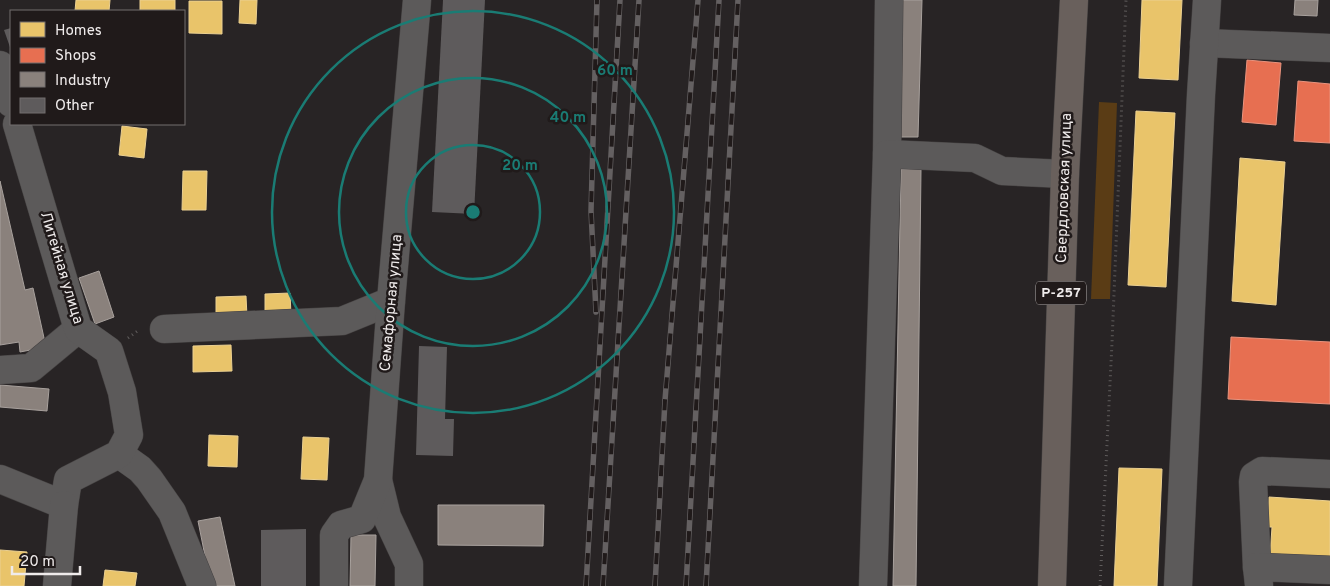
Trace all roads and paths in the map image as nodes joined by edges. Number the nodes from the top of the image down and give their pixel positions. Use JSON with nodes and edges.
{"nodes":[{"id":1,"x":417,"y":0,"type":"edge"},
{"id":2,"x":889,"y":0,"type":"edge"},
{"id":3,"x":1074,"y":0,"type":"edge"},
{"id":4,"x":1126,"y":0,"type":"edge"},
{"id":5,"x":1207,"y":0,"type":"edge"},
{"id":6,"x":1204,"y":43,"type":"junction"},
{"id":7,"x":1330,"y":48,"type":"edge"},
{"id":8,"x":0,"y":65,"type":"edge"},
{"id":9,"x":10,"y":100,"type":"edge"},
{"id":10,"x":17,"y":125,"type":"edge"},
{"id":11,"x":887,"y":154,"type":"junction"},
{"id":12,"x":1065,"y":174,"type":"junction"},
{"id":13,"x":391,"y":301,"type":"junction"},
{"id":14,"x":78,"y":329,"type":"junction"},
{"id":15,"x":164,"y":329,"type":"joint"},
{"id":16,"x":109,"y":352,"type":"junction"},
{"id":17,"x":0,"y":370,"type":"edge"},
{"id":18,"x":119,"y":454,"type":"junction"},
{"id":19,"x":1330,"y":474,"type":"edge"},
{"id":20,"x":0,"y":478,"type":"edge"},
{"id":21,"x":378,"y":480,"type":"junction"},
{"id":22,"x":64,"y":506,"type":"junction"},
{"id":23,"x":1330,"y":570,"type":"edge"},
{"id":24,"x":1258,"y":576,"type":"edge"},
{"id":25,"x":57,"y":586,"type":"edge"},
{"id":26,"x":202,"y":586,"type":"edge"},
{"id":27,"x":334,"y":586,"type":"edge"},
{"id":28,"x":409,"y":586,"type":"edge"},
{"id":29,"x":873,"y":586,"type":"edge"},
{"id":30,"x":1052,"y":586,"type":"edge"},
{"id":31,"x":1100,"y":586,"type":"edge"},
{"id":32,"x":1178,"y":586,"type":"edge"}],
"edges":[{"from":1,"to":13,"type":"street","name":"Семафорная улица"},
{"from":2,"to":11,"type":"street"},
{"from":3,"to":12,"type":"highway","name":"Свердловская улица","number":"Р-257"},
{"from":4,"to":31,"type":"path"},
{"from":5,"to":6,"type":"street"},
{"from":6,"to":7,"type":"street"},
{"from":6,"to":32,"type":"street"},
{"from":8,"to":9,"type":"street"},
{"from":10,"to":14,"type":"street","name":"Литейная улица"},
{"from":11,"to":12,"type":"street"},
{"from":11,"to":29,"type":"street"},
{"from":12,"to":30,"type":"highway","name":"Свердловская улица","number":"Р-257"},
{"from":13,"to":15,"type":"street"},
{"from":13,"to":21,"type":"street","name":"Семафорная улица"},
{"from":14,"to":16,"type":"street","name":"Литейная улица"},
{"from":14,"to":17,"type":"street"},
{"from":15,"to":16,"type":"path"},
{"from":16,"to":18,"type":"street"},
{"from":18,"to":22,"type":"street"},
{"from":18,"to":26,"type":"street"},
{"from":19,"to":24,"type":"street"},
{"from":20,"to":22,"type":"street"},
{"from":21,"to":27,"type":"street","name":"Семафорная улица"},
{"from":21,"to":28,"type":"street"},
{"from":22,"to":25,"type":"street"},
{"from":23,"to":24,"type":"street"}]}
